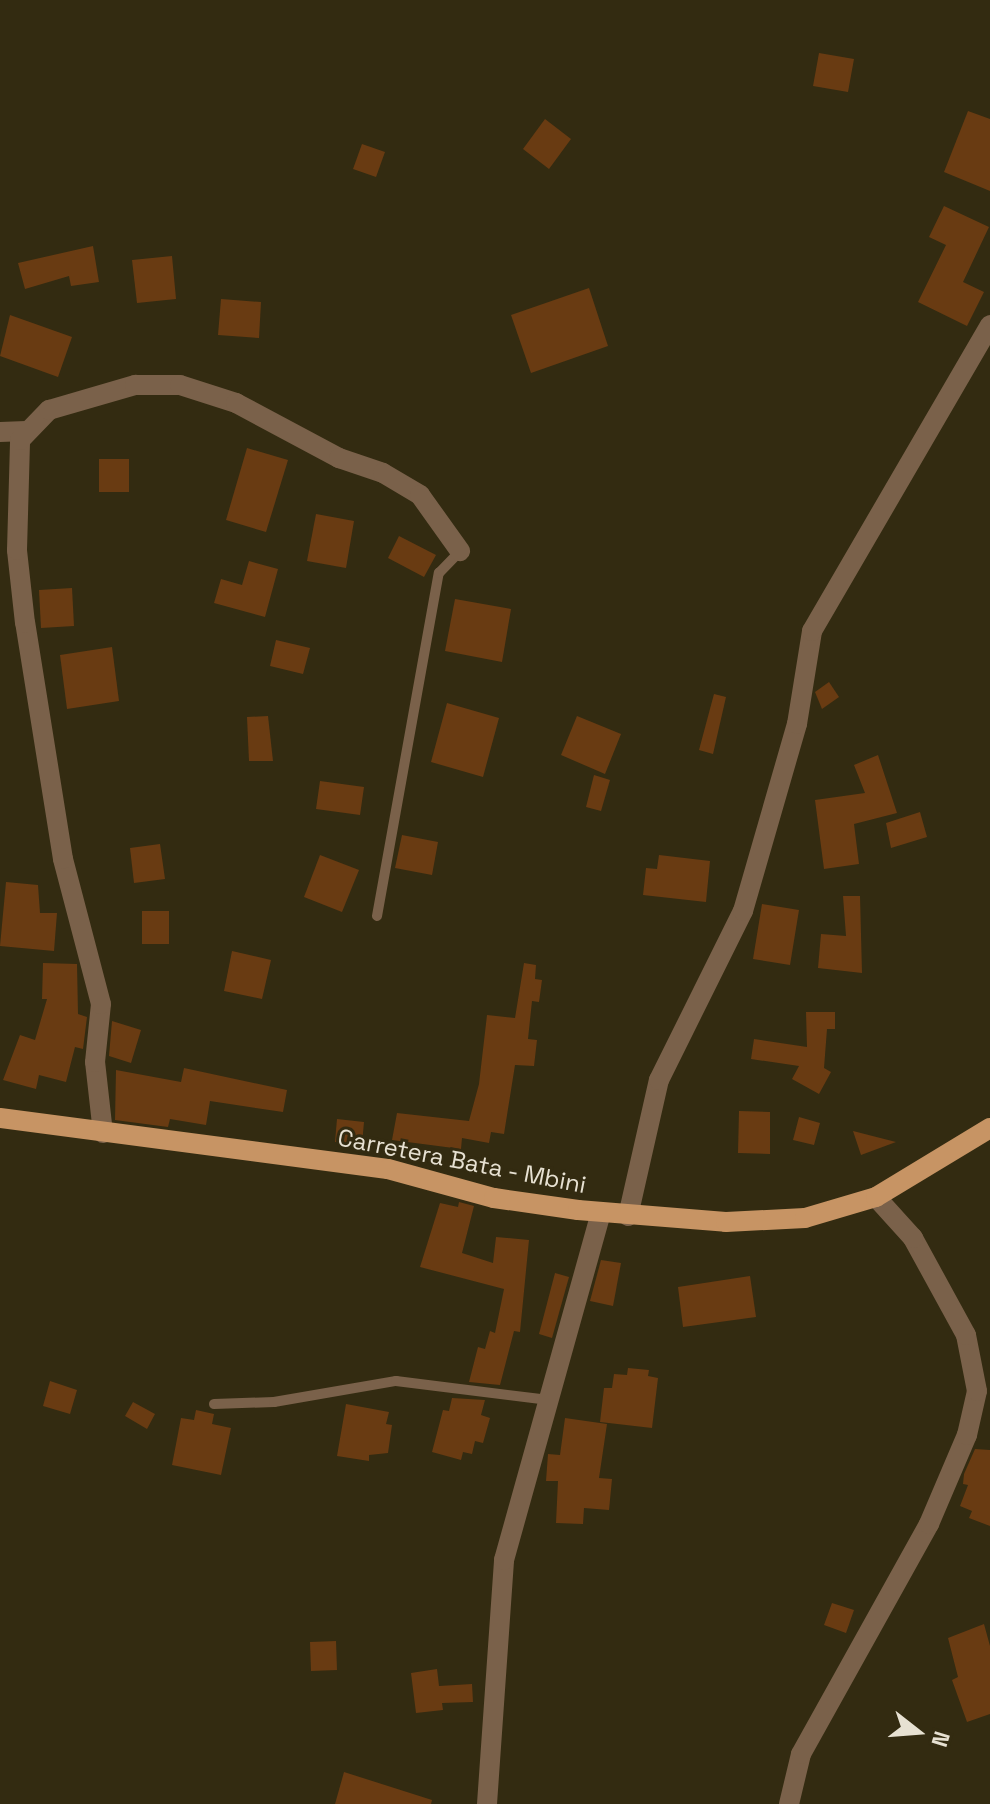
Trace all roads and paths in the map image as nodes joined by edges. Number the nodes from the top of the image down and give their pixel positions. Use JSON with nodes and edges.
{"nodes":[{"id":1,"x":990,"y":325,"type":"edge"},
{"id":2,"x":26,"y":431,"type":"junction"},
{"id":3,"x":0,"y":432,"type":"edge"},
{"id":4,"x":460,"y":551,"type":"joint"},
{"id":5,"x":377,"y":916,"type":"dead end"},
{"id":6,"x":0,"y":1118,"type":"edge"},
{"id":7,"x":990,"y":1128,"type":"edge"},
{"id":8,"x":103,"y":1133,"type":"junction"},
{"id":9,"x":876,"y":1197,"type":"junction"},
{"id":10,"x":601,"y":1212,"type":"junction"},
{"id":11,"x":628,"y":1216,"type":"junction"},
{"id":12,"x":549,"y":1400,"type":"junction"},
{"id":13,"x":214,"y":1404,"type":"dead end"},
{"id":14,"x":487,"y":1804,"type":"edge"},
{"id":15,"x":789,"y":1804,"type":"edge"}],
"edges":[{"from":1,"to":11,"type":"street"},
{"from":2,"to":3,"type":"street"},
{"from":2,"to":4,"type":"street"},
{"from":2,"to":8,"type":"street"},
{"from":4,"to":5,"type":"lane"},
{"from":6,"to":8,"type":"main road","name":"Carretera Bata - Mbini"},
{"from":7,"to":9,"type":"main road","name":"Carretera Bata - Mbini"},
{"from":8,"to":10,"type":"main road","name":"Carretera Bata - Mbini"},
{"from":9,"to":11,"type":"main road","name":"Carretera Bata - Mbini"},
{"from":9,"to":15,"type":"street"},
{"from":10,"to":11,"type":"main road","name":"Carretera Bata - Mbini"},
{"from":10,"to":12,"type":"street"},
{"from":12,"to":13,"type":"lane"},
{"from":12,"to":14,"type":"street"}]}
